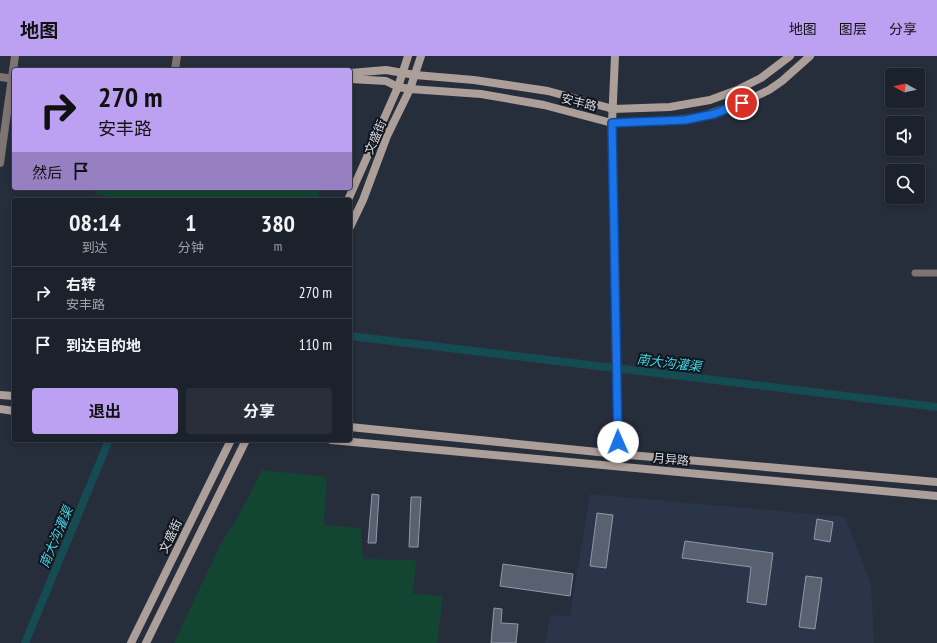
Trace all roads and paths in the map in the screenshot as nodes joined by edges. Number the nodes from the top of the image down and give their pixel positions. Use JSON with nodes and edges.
{"nodes":[{"id":1,"x":15,"y":56,"type":"edge"},
{"id":2,"x":177,"y":56,"type":"edge"},
{"id":3,"x":408,"y":56,"type":"edge"},
{"id":4,"x":421,"y":56,"type":"edge"},
{"id":5,"x":615,"y":56,"type":"edge"},
{"id":6,"x":790,"y":56,"type":"edge"},
{"id":7,"x":810,"y":56,"type":"edge"},
{"id":8,"x":14,"y":68,"type":"edge"},
{"id":9,"x":175,"y":68,"type":"edge"},
{"id":10,"x":352,"y":72,"type":"edge"},
{"id":11,"x":402,"y":73,"type":"junction"},
{"id":12,"x":415,"y":75,"type":"junction"},
{"id":13,"x":0,"y":77,"type":"edge"},
{"id":14,"x":352,"y":78,"type":"edge"},
{"id":15,"x":12,"y":79,"type":"edge"},
{"id":16,"x":12,"y":85,"type":"edge"},
{"id":17,"x":398,"y":87,"type":"junction"},
{"id":18,"x":410,"y":89,"type":"junction"},
{"id":19,"x":613,"y":109,"type":"junction"},
{"id":20,"x":612,"y":123,"type":"junction"},
{"id":21,"x":0,"y":163,"type":"edge"},
{"id":22,"x":349,"y":198,"type":"edge"},
{"id":23,"x":352,"y":222,"type":"edge"},
{"id":24,"x":915,"y":273,"type":"dead end"},
{"id":25,"x":937,"y":273,"type":"edge"},
{"id":26,"x":0,"y":394,"type":"edge"},
{"id":27,"x":12,"y":396,"type":"edge"},
{"id":28,"x":0,"y":409,"type":"edge"},
{"id":29,"x":12,"y":411,"type":"edge"},
{"id":30,"x":352,"y":427,"type":"edge"},
{"id":31,"x":230,"y":442,"type":"edge"},
{"id":32,"x":245,"y":442,"type":"edge"},
{"id":33,"x":352,"y":442,"type":"edge"},
{"id":34,"x":618,"y":454,"type":"junction"},
{"id":35,"x":618,"y":466,"type":"junction"},
{"id":36,"x":937,"y":482,"type":"edge"},
{"id":37,"x":937,"y":496,"type":"edge"},
{"id":38,"x":131,"y":643,"type":"edge"},
{"id":39,"x":146,"y":643,"type":"edge"}],
"edges":[{"from":1,"to":8,"type":"street"},
{"from":2,"to":9,"type":"street"},
{"from":3,"to":11,"type":"main road","name":"文盛街"},
{"from":4,"to":12,"type":"main road","name":"文盛街"},
{"from":5,"to":19,"type":"main road"},
{"from":6,"to":19,"type":"main road","name":"安丰路"},
{"from":7,"to":20,"type":"main road","name":"安丰路"},
{"from":10,"to":11,"type":"main road","name":"安丰路"},
{"from":11,"to":12,"type":"main road","name":"安丰路"},
{"from":11,"to":17,"type":"main road","name":"文盛街"},
{"from":12,"to":18,"type":"main road","name":"文盛街"},
{"from":12,"to":19,"type":"main road","name":"安丰路"},
{"from":13,"to":15,"type":"street"},
{"from":14,"to":17,"type":"main road","name":"安丰路"},
{"from":16,"to":21,"type":"street"},
{"from":17,"to":18,"type":"main road","name":"安丰路"},
{"from":17,"to":22,"type":"main road","name":"文盛街"},
{"from":18,"to":20,"type":"main road","name":"安丰路"},
{"from":18,"to":23,"type":"main road","name":"文盛街"},
{"from":19,"to":20,"type":"main road"},
{"from":20,"to":34,"type":"main road"},
{"from":24,"to":25,"type":"street"},
{"from":26,"to":27,"type":"main road"},
{"from":28,"to":29,"type":"main road"},
{"from":30,"to":34,"type":"main road","name":"月异路"},
{"from":31,"to":38,"type":"main road","name":"文盛街"},
{"from":32,"to":39,"type":"main road"},
{"from":33,"to":35,"type":"main road","name":"月异路"},
{"from":34,"to":35,"type":"main road"},
{"from":34,"to":36,"type":"main road","name":"月异路"},
{"from":35,"to":37,"type":"main road","name":"月异路"}]}
